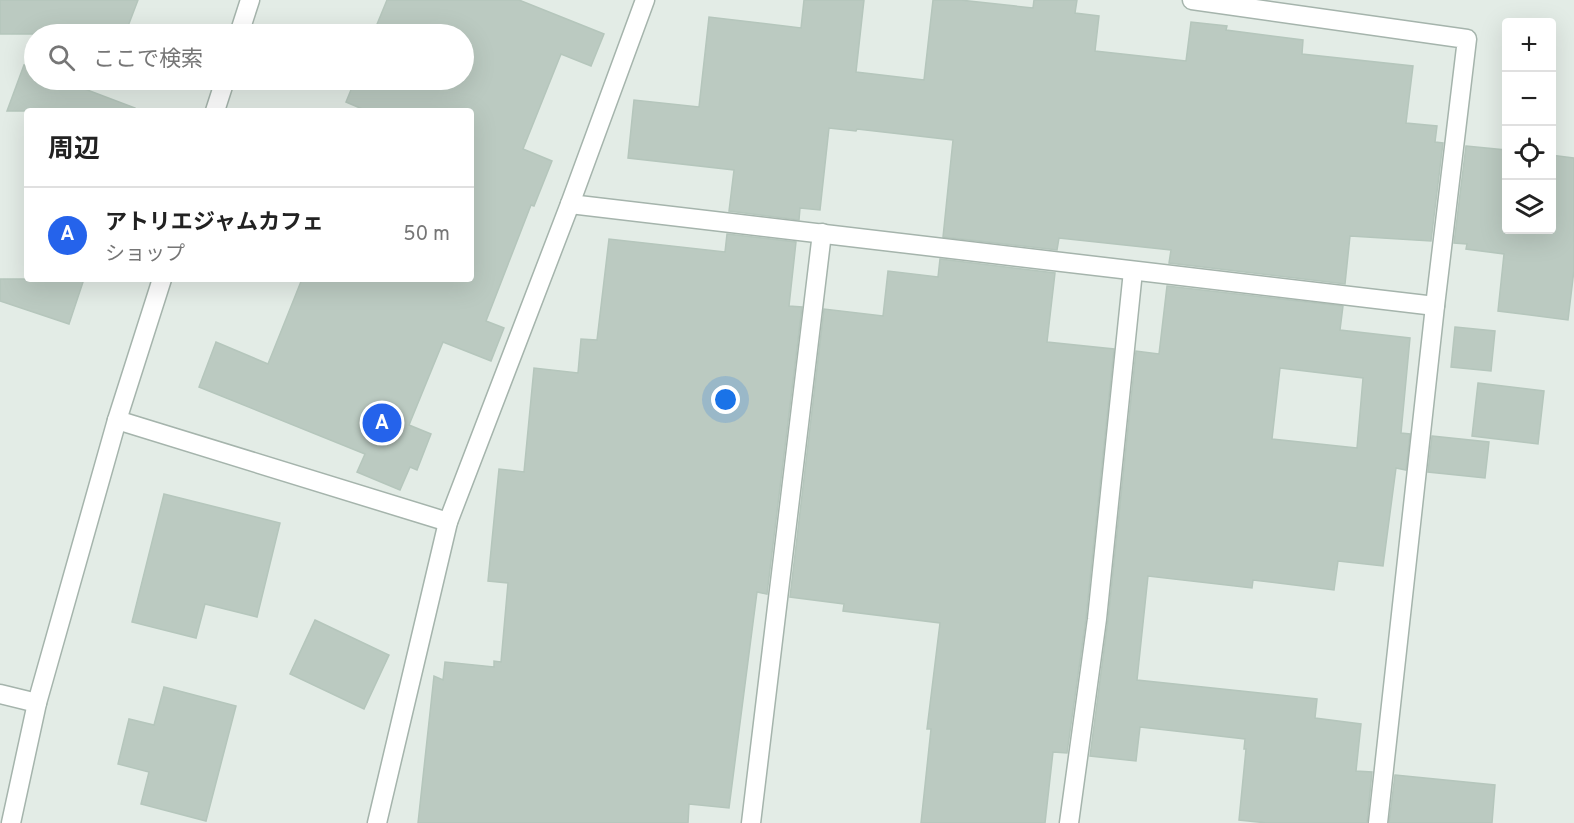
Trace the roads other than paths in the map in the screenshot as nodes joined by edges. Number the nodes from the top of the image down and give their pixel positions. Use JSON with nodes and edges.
{"nodes":[{"id":1,"x":250,"y":0,"type":"edge"},
{"id":2,"x":645,"y":0,"type":"edge"},
{"id":3,"x":1192,"y":0,"type":"edge"},
{"id":4,"x":242,"y":24,"type":"edge"},
{"id":5,"x":222,"y":90,"type":"edge"},
{"id":6,"x":216,"y":108,"type":"edge"},
{"id":7,"x":570,"y":204,"type":"junction"},
{"id":8,"x":822,"y":233,"type":"junction"},
{"id":9,"x":1132,"y":271,"type":"junction"},
{"id":10,"x":161,"y":282,"type":"edge"},
{"id":11,"x":1435,"y":306,"type":"junction"},
{"id":12,"x":117,"y":420,"type":"junction"},
{"id":13,"x":448,"y":522,"type":"junction"},
{"id":14,"x":0,"y":694,"type":"edge"},
{"id":15,"x":38,"y":703,"type":"junction"},
{"id":16,"x":11,"y":823,"type":"edge"},
{"id":17,"x":377,"y":823,"type":"edge"},
{"id":18,"x":751,"y":823,"type":"edge"},
{"id":19,"x":1069,"y":823,"type":"edge"},
{"id":20,"x":1378,"y":823,"type":"edge"}],
"edges":[{"from":1,"to":4,"type":"street"},
{"from":2,"to":7,"type":"street"},
{"from":3,"to":11,"type":"street"},
{"from":5,"to":6,"type":"street"},
{"from":7,"to":8,"type":"street"},
{"from":7,"to":13,"type":"street"},
{"from":8,"to":9,"type":"street"},
{"from":8,"to":18,"type":"street"},
{"from":9,"to":11,"type":"street"},
{"from":9,"to":19,"type":"street"},
{"from":10,"to":12,"type":"street"},
{"from":11,"to":20,"type":"street"},
{"from":12,"to":13,"type":"street"},
{"from":12,"to":15,"type":"street"},
{"from":13,"to":17,"type":"street"},
{"from":14,"to":15,"type":"street"},
{"from":15,"to":16,"type":"street"}]}
